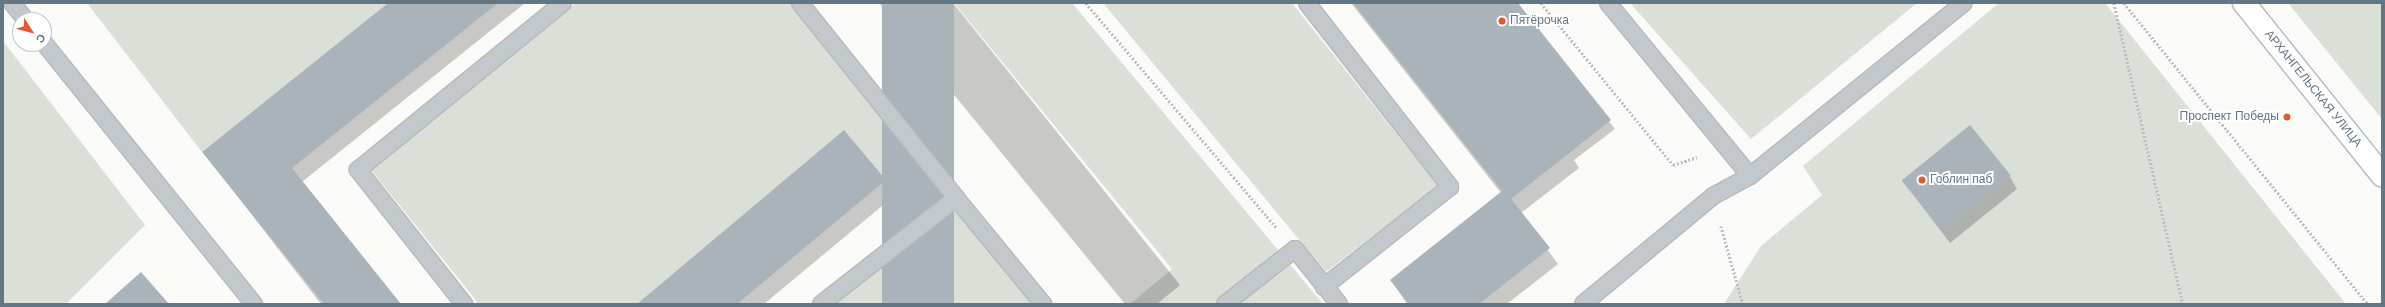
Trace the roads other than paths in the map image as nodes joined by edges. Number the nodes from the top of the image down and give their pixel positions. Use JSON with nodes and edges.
{"nodes":[{"id":1,"x":12,"y":3,"type":"edge"},
{"id":2,"x":563,"y":3,"type":"edge"},
{"id":3,"x":800,"y":3,"type":"edge"},
{"id":4,"x":1307,"y":3,"type":"edge"},
{"id":5,"x":1608,"y":3,"type":"edge"},
{"id":6,"x":1964,"y":3,"type":"edge"},
{"id":7,"x":2244,"y":3,"type":"edge"},
{"id":8,"x":19,"y":12,"type":"edge"},
{"id":9,"x":51,"y":52,"type":"edge"},
{"id":10,"x":2382,"y":174,"type":"edge"},
{"id":11,"x":1750,"y":176,"type":"junction"},
{"id":12,"x":956,"y":198,"type":"junction"},
{"id":13,"x":1324,"y":286,"type":"junction"},
{"id":14,"x":254,"y":304,"type":"edge"},
{"id":15,"x":464,"y":304,"type":"edge"},
{"id":16,"x":821,"y":304,"type":"edge"},
{"id":17,"x":1043,"y":304,"type":"edge"},
{"id":18,"x":1225,"y":304,"type":"edge"},
{"id":19,"x":1339,"y":304,"type":"edge"},
{"id":20,"x":1583,"y":304,"type":"edge"}],
"edges":[{"from":1,"to":8,"type":"lane"},
{"from":2,"to":15,"type":"lane"},
{"from":3,"to":12,"type":"lane"},
{"from":4,"to":13,"type":"lane"},
{"from":5,"to":11,"type":"lane"},
{"from":6,"to":11,"type":"lane"},
{"from":7,"to":10,"type":"main road","name":"АРХАНГЕЛЬСКАЯ УЛИЦА"},
{"from":9,"to":14,"type":"lane"},
{"from":11,"to":20,"type":"lane"},
{"from":12,"to":16,"type":"lane"},
{"from":12,"to":17,"type":"lane"},
{"from":13,"to":18,"type":"lane"},
{"from":13,"to":19,"type":"lane"}]}
